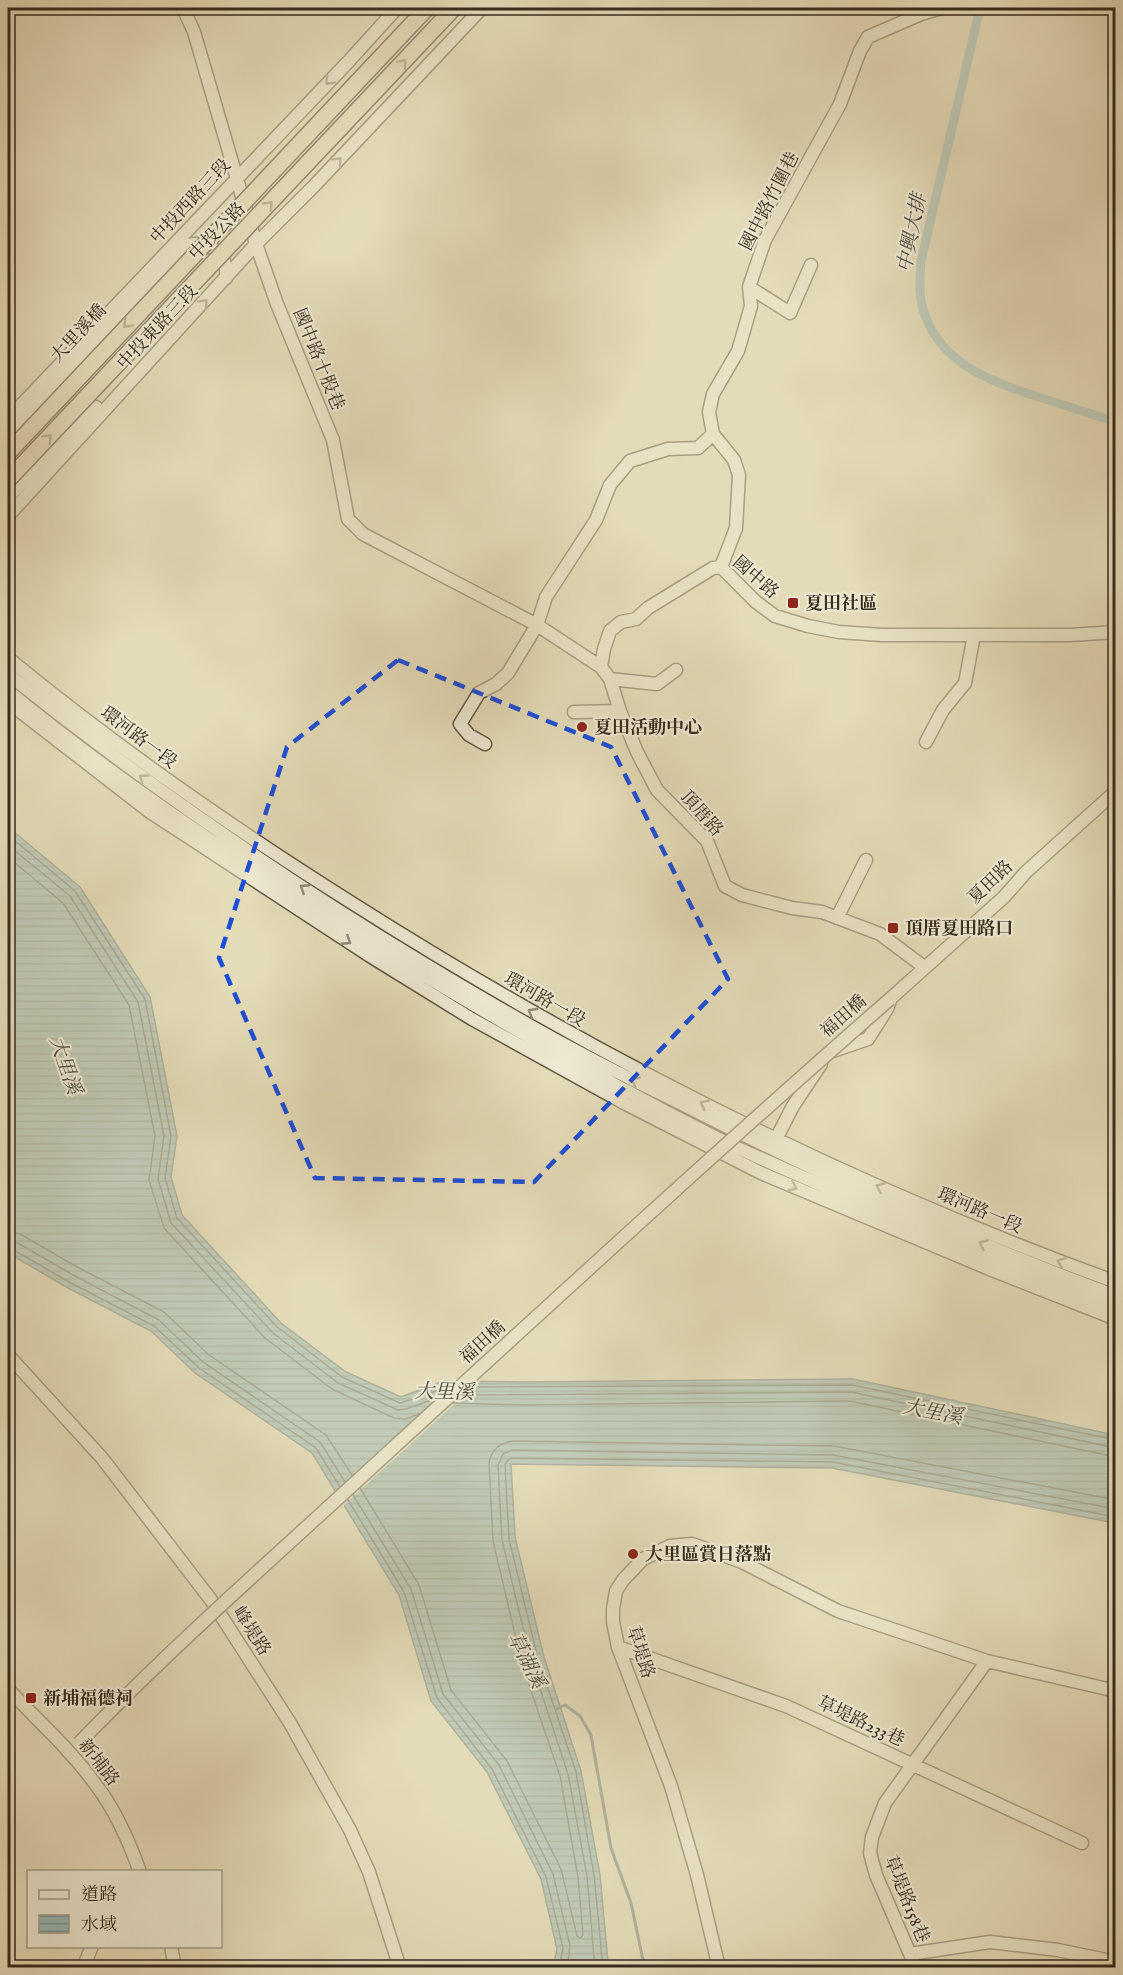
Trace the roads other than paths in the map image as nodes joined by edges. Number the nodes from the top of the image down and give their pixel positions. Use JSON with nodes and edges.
{"nodes":[{"id":1,"x":183,"y":8,"type":"edge"},
{"id":2,"x":398,"y":8,"type":"edge"},
{"id":3,"x":428,"y":8,"type":"edge"},
{"id":4,"x":454,"y":8,"type":"edge"},
{"id":5,"x":482,"y":8,"type":"edge"},
{"id":6,"x":942,"y":8,"type":"edge"},
{"id":7,"x":237,"y":177,"type":"junction"},
{"id":8,"x":195,"y":223,"type":"junction"},
{"id":9,"x":256,"y":244,"type":"junction"},
{"id":10,"x":174,"y":256,"type":"junction"},
{"id":11,"x":811,"y":265,"type":"dead end"},
{"id":12,"x":226,"y":278,"type":"junction"},
{"id":13,"x":749,"y":287,"type":"junction"},
{"id":14,"x":184,"y":324,"type":"junction"},
{"id":15,"x":8,"y":419,"type":"edge"},
{"id":16,"x":8,"y":434,"type":"edge"},
{"id":17,"x":713,"y":434,"type":"junction"},
{"id":18,"x":8,"y":453,"type":"edge"},
{"id":19,"x":8,"y":480,"type":"edge"},
{"id":20,"x":8,"y":497,"type":"edge"},
{"id":21,"x":8,"y":516,"type":"edge"},
{"id":22,"x":721,"y":567,"type":"junction"},
{"id":23,"x":537,"y":625,"type":"junction"},
{"id":24,"x":1116,"y":632,"type":"edge"},
{"id":25,"x":974,"y":635,"type":"junction"},
{"id":26,"x":8,"y":658,"type":"edge"},
{"id":27,"x":601,"y":667,"type":"junction"},
{"id":28,"x":676,"y":670,"type":"dead end"},
{"id":29,"x":8,"y":674,"type":"edge"},
{"id":30,"x":610,"y":679,"type":"junction"},
{"id":31,"x":8,"y":691,"type":"edge"},
{"id":32,"x":8,"y":702,"type":"edge"},
{"id":33,"x":620,"y":711,"type":"junction"},
{"id":34,"x":573,"y":712,"type":"dead end"},
{"id":35,"x":926,"y":742,"type":"dead end"},
{"id":36,"x":484,"y":744,"type":"dead end"},
{"id":37,"x":1116,"y":790,"type":"edge"},
{"id":38,"x":866,"y":860,"type":"dead end"},
{"id":39,"x":837,"y":918,"type":"junction"},
{"id":40,"x":924,"y":967,"type":"junction"},
{"id":41,"x":891,"y":998,"type":"junction"},
{"id":42,"x":768,"y":1156,"type":"junction"},
{"id":43,"x":1116,"y":1282,"type":"edge"},
{"id":44,"x":1116,"y":1296,"type":"edge"},
{"id":45,"x":1116,"y":1308,"type":"edge"},
{"id":46,"x":1116,"y":1319,"type":"edge"},
{"id":47,"x":8,"y":1355,"type":"edge"},
{"id":48,"x":618,"y":1647,"type":"junction"},
{"id":49,"x":987,"y":1661,"type":"junction"},
{"id":50,"x":8,"y":1689,"type":"edge"},
{"id":51,"x":1116,"y":1691,"type":"edge"},
{"id":52,"x":74,"y":1748,"type":"junction"},
{"id":53,"x":913,"y":1765,"type":"junction"},
{"id":54,"x":1082,"y":1843,"type":"dead end"},
{"id":55,"x":139,"y":1870,"type":"edge"},
{"id":56,"x":92,"y":1948,"type":"edge"},
{"id":57,"x":171,"y":1948,"type":"edge"},
{"id":58,"x":910,"y":1954,"type":"junction"},
{"id":59,"x":1116,"y":1962,"type":"edge"},
{"id":60,"x":83,"y":1968,"type":"edge"},
{"id":61,"x":175,"y":1968,"type":"edge"},
{"id":62,"x":400,"y":1968,"type":"edge"},
{"id":63,"x":719,"y":1968,"type":"edge"},
{"id":64,"x":916,"y":1968,"type":"edge"}],
"edges":[{"from":1,"to":7,"type":"street","name":"國中路十股巷"},
{"from":2,"to":7,"type":"street","name":"中投西路三段","one_way":true},
{"from":3,"to":18,"type":"main road","name":"中投公路","one_way":true,"bridge":true},
{"from":19,"to":4,"type":"main road","name":"中投公路","one_way":true,"bridge":true},
{"from":9,"to":5,"type":"street","name":"中投東路三段","one_way":true},
{"from":6,"to":13,"type":"street","name":"國中路竹圍巷"},
{"from":7,"to":8,"type":"street","name":"中投西路三段"},
{"from":7,"to":9,"type":"street","name":"國中路十股巷"},
{"from":8,"to":10,"type":"street"},
{"from":8,"to":15,"type":"street","name":"中投西路三段"},
{"from":9,"to":12,"type":"street","name":"中投東路三段"},
{"from":9,"to":23,"type":"street","name":"國中路十股巷"},
{"from":10,"to":12,"type":"street"},
{"from":10,"to":16,"type":"street","name":"大里溪橋"},
{"from":11,"to":13,"type":"street"},
{"from":14,"to":12,"type":"street","name":"中投東路三段","one_way":true},
{"from":13,"to":17,"type":"street","name":"國中路竹圍巷"},
{"from":14,"to":20,"type":"street"},
{"from":14,"to":21,"type":"street","name":"中投東路三段"},
{"from":17,"to":22,"type":"street"},
{"from":17,"to":23,"type":"street"},
{"from":22,"to":25,"type":"street","name":"國中路"},
{"from":22,"to":27,"type":"street","name":"國中路"},
{"from":23,"to":27,"type":"street"},
{"from":23,"to":36,"type":"street"},
{"from":24,"to":25,"type":"street","name":"國中路"},
{"from":25,"to":35,"type":"street"},
{"from":42,"to":26,"type":"street","name":"環河路一段","one_way":true},
{"from":27,"to":30,"type":"street","name":"頂厝路"},
{"from":28,"to":30,"type":"street"},
{"from":42,"to":29,"type":"street","name":"環河路一段","one_way":true},
{"from":30,"to":33,"type":"street","name":"頂厝路"},
{"from":31,"to":42,"type":"street","name":"環河路一段"},
{"from":32,"to":42,"type":"street","name":"環河路一段","one_way":true},
{"from":33,"to":34,"type":"street"},
{"from":33,"to":39,"type":"street","name":"頂厝路"},
{"from":37,"to":40,"type":"street","name":"夏田路"},
{"from":38,"to":39,"type":"street"},
{"from":39,"to":40,"type":"street","name":"頂厝路"},
{"from":40,"to":41,"type":"street","name":"夏田路"},
{"from":41,"to":42,"type":"street"},
{"from":41,"to":52,"type":"street","name":"福田橋","bridge":true},
{"from":43,"to":42,"type":"street","name":"環河路一段","one_way":true},
{"from":44,"to":42,"type":"street","name":"環河路一段","one_way":true},
{"from":42,"to":45,"type":"street","name":"環河路一段"},
{"from":42,"to":46,"type":"street","name":"環河路一段","one_way":true},
{"from":47,"to":62,"type":"street","name":"峰堤路"},
{"from":48,"to":49,"type":"street","name":"草堤路"},
{"from":48,"to":53,"type":"street","name":"草堤路233巷"},
{"from":48,"to":63,"type":"street","name":"草堤路"},
{"from":49,"to":51,"type":"street","name":"草堤路"},
{"from":49,"to":53,"type":"street","name":"草堤路158巷"},
{"from":50,"to":52,"type":"street","name":"新埔路"},
{"from":52,"to":55,"type":"street","name":"新埔路"},
{"from":53,"to":54,"type":"street","name":"草堤路233巷"},
{"from":53,"to":58,"type":"street","name":"草堤路158巷"},
{"from":56,"to":60,"type":"street"},
{"from":57,"to":61,"type":"street"},
{"from":58,"to":59,"type":"street"},
{"from":58,"to":64,"type":"street","name":"草堤路158巷"}]}
